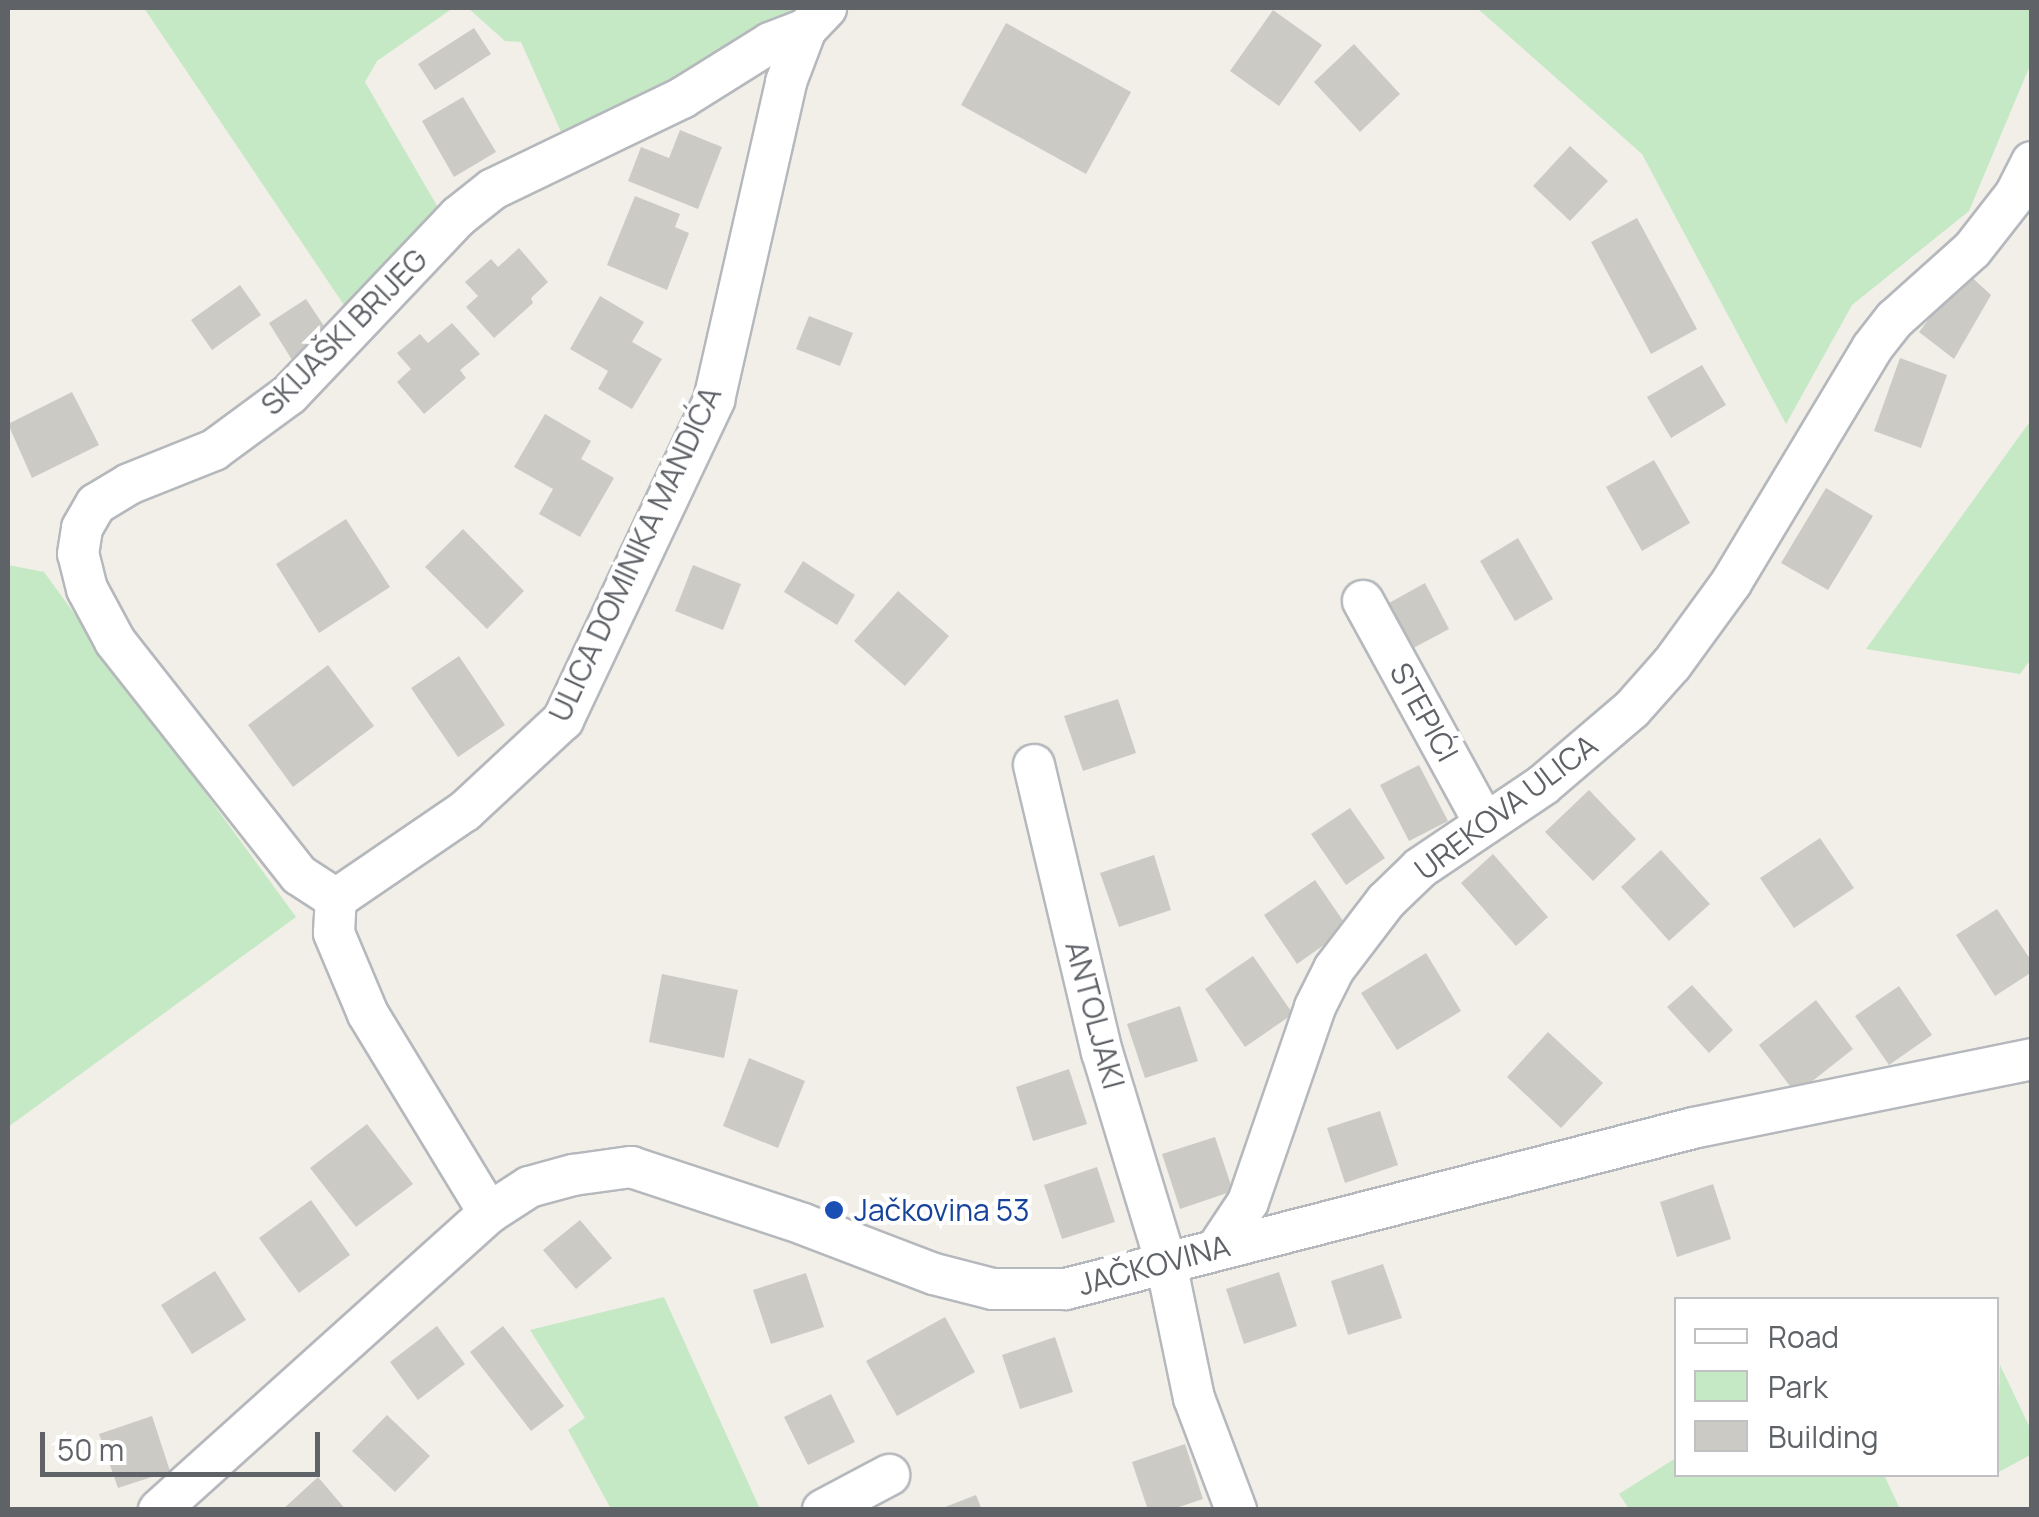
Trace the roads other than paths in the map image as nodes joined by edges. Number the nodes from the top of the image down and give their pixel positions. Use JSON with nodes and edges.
{"nodes":[{"id":1,"x":816,"y":18,"type":"edge"},
{"id":2,"x":2032,"y":162,"type":"edge"},
{"id":3,"x":1363,"y":601,"type":"dead end"},
{"id":4,"x":1034,"y":765,"type":"dead end"},
{"id":5,"x":1485,"y":824,"type":"junction"},
{"id":6,"x":336,"y":900,"type":"junction"},
{"id":7,"x":2032,"y":1060,"type":"edge"},
{"id":8,"x":490,"y":1212,"type":"junction"},
{"id":9,"x":1218,"y":1247,"type":"junction"},
{"id":10,"x":1166,"y":1262,"type":"junction"},
{"id":11,"x":889,"y":1475,"type":"dead end"},
{"id":12,"x":160,"y":1510,"type":"edge"},
{"id":13,"x":823,"y":1510,"type":"edge"},
{"id":14,"x":1236,"y":1510,"type":"edge"}],
"edges":[{"from":1,"to":6,"type":"street","name":"ULICA DOMINIKA MANDIĆA"},
{"from":1,"to":6,"type":"street","name":"SKIJAŠKI BRIJEG"},
{"from":2,"to":5,"type":"street","name":"UREKOVA ULICA"},
{"from":3,"to":5,"type":"street","name":"STEPIĆI"},
{"from":4,"to":10,"type":"street","name":"ANTOLJAKI"},
{"from":5,"to":9,"type":"street","name":"UREKOVA ULICA"},
{"from":6,"to":8,"type":"street"},
{"from":7,"to":9,"type":"street","name":"JAČKOVINA"},
{"from":8,"to":10,"type":"street","name":"JAČKOVINA"},
{"from":8,"to":12,"type":"street","name":"JAČKOVINA"},
{"from":9,"to":10,"type":"street","name":"JAČKOVINA"},
{"from":10,"to":14,"type":"street","name":"ANTOLJAKI"},
{"from":11,"to":13,"type":"street"}]}
